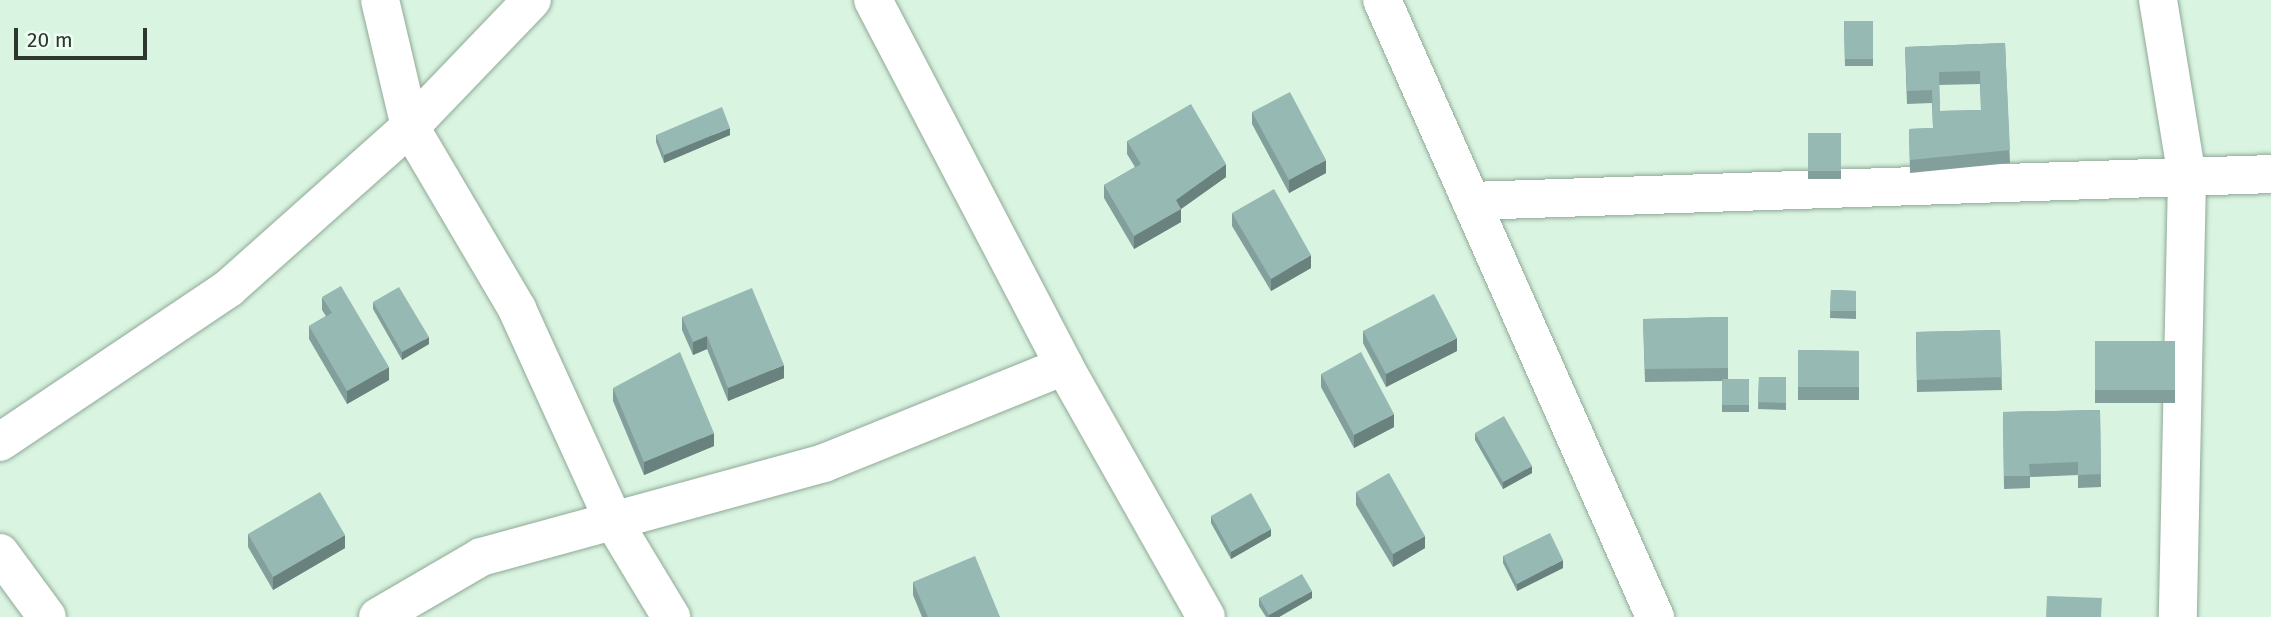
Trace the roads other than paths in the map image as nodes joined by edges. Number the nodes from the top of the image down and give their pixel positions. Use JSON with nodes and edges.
{"nodes":[{"id":1,"x":380,"y":0,"type":"edge"},
{"id":2,"x":532,"y":0,"type":"edge"},
{"id":3,"x":873,"y":0,"type":"edge"},
{"id":4,"x":1382,"y":0,"type":"edge"},
{"id":5,"x":2158,"y":0,"type":"edge"},
{"id":6,"x":410,"y":127,"type":"junction"},
{"id":7,"x":2271,"y":174,"type":"edge"},
{"id":8,"x":2187,"y":178,"type":"junction"},
{"id":9,"x":1471,"y":201,"type":"junction"},
{"id":10,"x":1064,"y":366,"type":"junction"},
{"id":11,"x":0,"y":442,"type":"edge"},
{"id":12,"x":615,"y":524,"type":"junction"},
{"id":13,"x":0,"y":553,"type":"edge"},
{"id":14,"x":47,"y":617,"type":"edge"},
{"id":15,"x":377,"y":617,"type":"edge"},
{"id":16,"x":671,"y":617,"type":"edge"},
{"id":17,"x":1206,"y":617,"type":"edge"},
{"id":18,"x":1655,"y":617,"type":"edge"},
{"id":19,"x":2178,"y":617,"type":"edge"}],
"edges":[{"from":1,"to":6,"type":"street"},
{"from":2,"to":6,"type":"street"},
{"from":3,"to":10,"type":"street"},
{"from":4,"to":9,"type":"street"},
{"from":5,"to":8,"type":"street"},
{"from":6,"to":11,"type":"street"},
{"from":6,"to":12,"type":"street"},
{"from":7,"to":8,"type":"street"},
{"from":8,"to":9,"type":"street"},
{"from":8,"to":19,"type":"street"},
{"from":9,"to":18,"type":"street"},
{"from":10,"to":12,"type":"street"},
{"from":10,"to":17,"type":"street"},
{"from":12,"to":15,"type":"street"},
{"from":12,"to":16,"type":"street"},
{"from":13,"to":14,"type":"street"}]}
